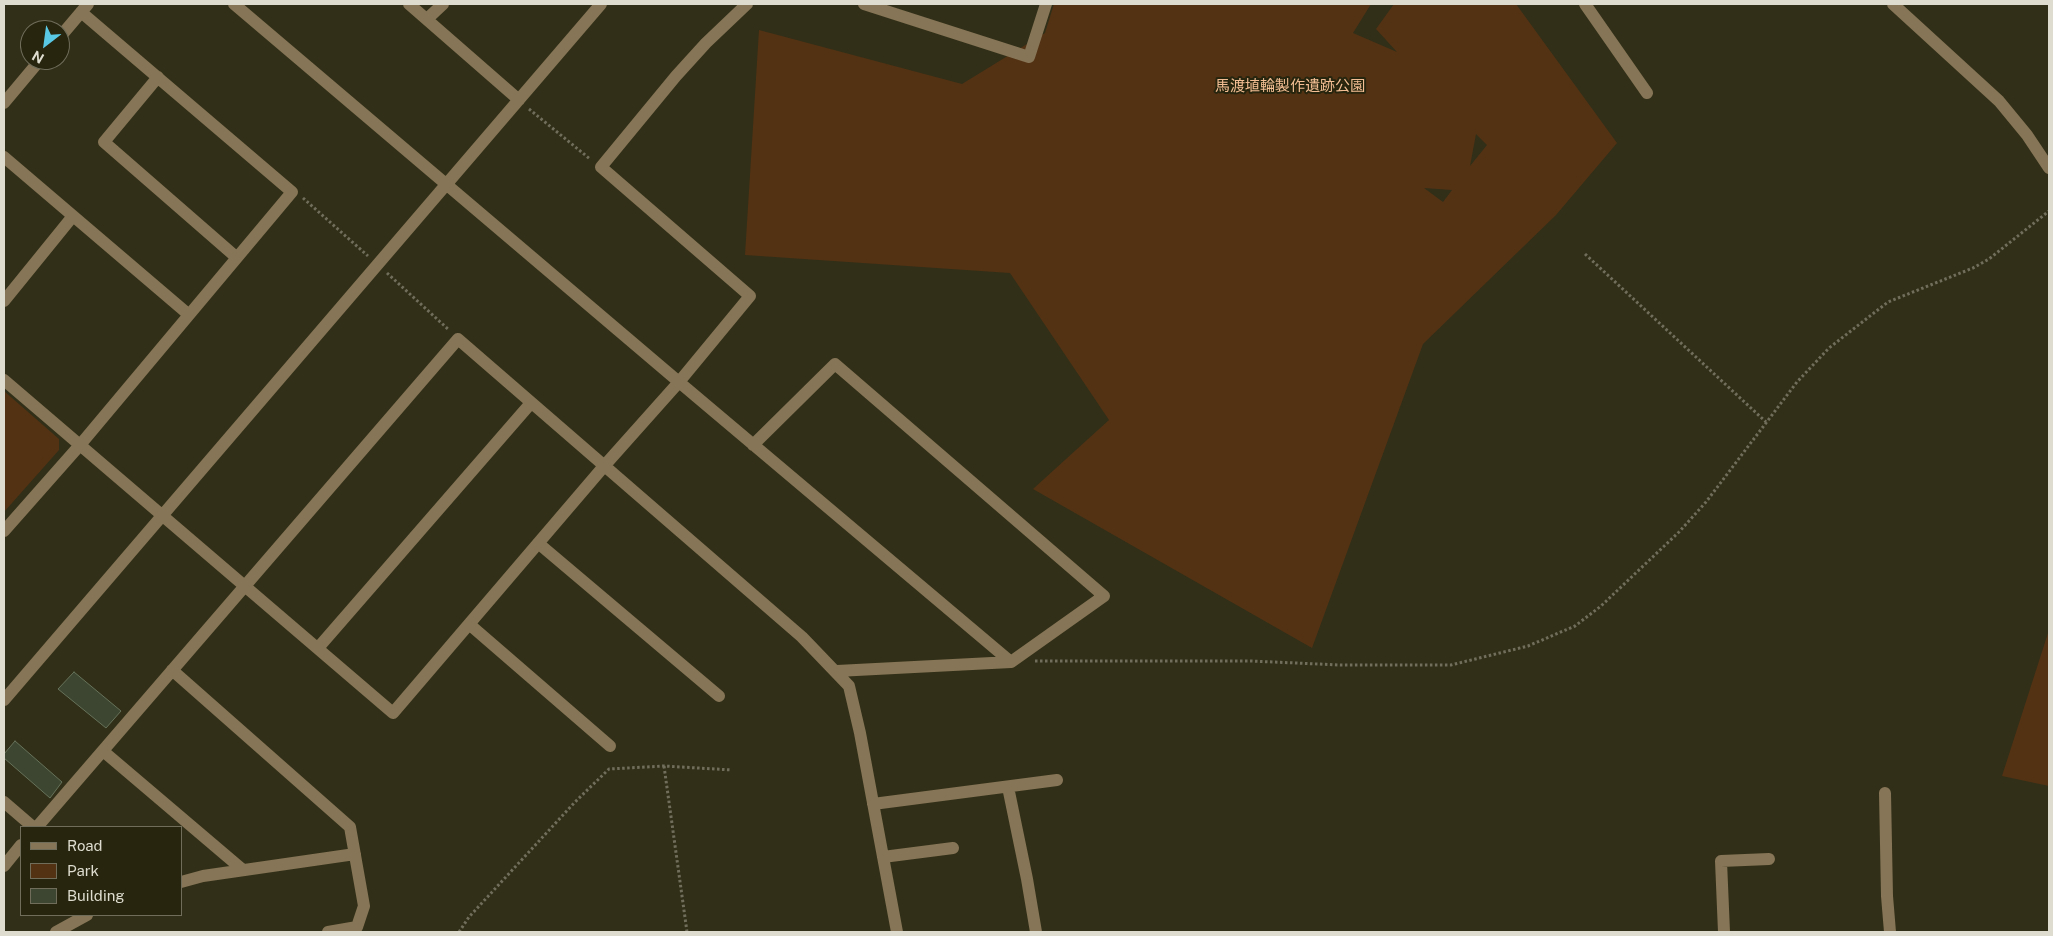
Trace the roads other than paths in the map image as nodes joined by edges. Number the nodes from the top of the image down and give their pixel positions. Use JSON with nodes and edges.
{"nodes":[{"id":1,"x":234,"y":4,"type":"edge"},
{"id":2,"x":409,"y":4,"type":"edge"},
{"id":3,"x":443,"y":4,"type":"edge"},
{"id":4,"x":600,"y":4,"type":"edge"},
{"id":5,"x":747,"y":4,"type":"edge"},
{"id":6,"x":864,"y":4,"type":"edge"},
{"id":7,"x":1046,"y":4,"type":"edge"},
{"id":8,"x":1585,"y":4,"type":"edge"},
{"id":9,"x":1893,"y":4,"type":"edge"},
{"id":10,"x":85,"y":8,"type":"edge"},
{"id":11,"x":427,"y":18,"type":"junction"},
{"id":12,"x":70,"y":25,"type":"edge"},
{"id":13,"x":32,"y":70,"type":"edge"},
{"id":14,"x":158,"y":77,"type":"junction"},
{"id":15,"x":1647,"y":93,"type":"dead end"},
{"id":16,"x":519,"y":100,"type":"junction"},
{"id":17,"x":4,"y":103,"type":"edge"},
{"id":18,"x":4,"y":157,"type":"edge"},
{"id":19,"x":2049,"y":168,"type":"edge"},
{"id":20,"x":447,"y":184,"type":"junction"},
{"id":21,"x":73,"y":216,"type":"junction"},
{"id":22,"x":236,"y":257,"type":"junction"},
{"id":23,"x":4,"y":301,"type":"edge"},
{"id":24,"x":188,"y":314,"type":"junction"},
{"id":25,"x":4,"y":380,"type":"edge"},
{"id":26,"x":679,"y":382,"type":"junction"},
{"id":27,"x":531,"y":403,"type":"junction"},
{"id":28,"x":80,"y":445,"type":"junction"},
{"id":29,"x":753,"y":445,"type":"junction"},
{"id":30,"x":605,"y":464,"type":"junction"},
{"id":31,"x":162,"y":514,"type":"junction"},
{"id":32,"x":4,"y":531,"type":"edge"},
{"id":33,"x":538,"y":543,"type":"junction"},
{"id":34,"x":244,"y":586,"type":"junction"},
{"id":35,"x":469,"y":624,"type":"junction"},
{"id":36,"x":318,"y":648,"type":"junction"},
{"id":37,"x":1012,"y":662,"type":"junction"},
{"id":38,"x":172,"y":670,"type":"junction"},
{"id":39,"x":837,"y":672,"type":"junction"},
{"id":40,"x":719,"y":696,"type":"dead end"},
{"id":41,"x":4,"y":700,"type":"edge"},
{"id":42,"x":610,"y":746,"type":"dead end"},
{"id":43,"x":103,"y":751,"type":"junction"},
{"id":44,"x":1056,"y":780,"type":"dead end"},
{"id":45,"x":1008,"y":787,"type":"junction"},
{"id":46,"x":1885,"y":794,"type":"dead end"},
{"id":47,"x":4,"y":802,"type":"edge"},
{"id":48,"x":873,"y":804,"type":"junction"},
{"id":49,"x":32,"y":826,"type":"edge"},
{"id":50,"x":38,"y":826,"type":"edge"},
{"id":51,"x":20,"y":847,"type":"edge"},
{"id":52,"x":953,"y":848,"type":"dead end"},
{"id":53,"x":355,"y":854,"type":"junction"},
{"id":54,"x":883,"y":857,"type":"junction"},
{"id":55,"x":1769,"y":859,"type":"dead end"},
{"id":56,"x":4,"y":866,"type":"edge"},
{"id":57,"x":243,"y":870,"type":"junction"},
{"id":58,"x":182,"y":882,"type":"edge"},
{"id":59,"x":85,"y":916,"type":"edge"},
{"id":60,"x":56,"y":932,"type":"edge"},
{"id":61,"x":328,"y":932,"type":"edge"},
{"id":62,"x":897,"y":932,"type":"edge"},
{"id":63,"x":1036,"y":932,"type":"edge"},
{"id":64,"x":1724,"y":932,"type":"edge"},
{"id":65,"x":1890,"y":932,"type":"edge"}],
"edges":[{"from":1,"to":20,"type":"street"},
{"from":2,"to":11,"type":"street"},
{"from":3,"to":11,"type":"street"},
{"from":4,"to":16,"type":"street"},
{"from":5,"to":26,"type":"street"},
{"from":6,"to":7,"type":"street"},
{"from":8,"to":15,"type":"street"},
{"from":9,"to":19,"type":"street"},
{"from":10,"to":12,"type":"street"},
{"from":10,"to":14,"type":"street"},
{"from":11,"to":16,"type":"street"},
{"from":13,"to":17,"type":"street"},
{"from":14,"to":22,"type":"street"},
{"from":14,"to":22,"type":"street"},
{"from":16,"to":20,"type":"street"},
{"from":18,"to":21,"type":"street"},
{"from":20,"to":26,"type":"street"},
{"from":20,"to":31,"type":"street"},
{"from":21,"to":23,"type":"street"},
{"from":21,"to":24,"type":"street"},
{"from":22,"to":24,"type":"street"},
{"from":24,"to":28,"type":"street"},
{"from":25,"to":28,"type":"street"},
{"from":26,"to":29,"type":"street"},
{"from":26,"to":30,"type":"street"},
{"from":27,"to":30,"type":"street"},
{"from":27,"to":34,"type":"street"},
{"from":27,"to":36,"type":"street"},
{"from":28,"to":31,"type":"street"},
{"from":28,"to":32,"type":"street"},
{"from":29,"to":37,"type":"street"},
{"from":29,"to":37,"type":"street"},
{"from":30,"to":33,"type":"street"},
{"from":30,"to":39,"type":"street"},
{"from":31,"to":34,"type":"street"},
{"from":31,"to":41,"type":"street"},
{"from":33,"to":35,"type":"street"},
{"from":33,"to":40,"type":"street"},
{"from":34,"to":36,"type":"street"},
{"from":34,"to":38,"type":"street"},
{"from":35,"to":36,"type":"street"},
{"from":35,"to":42,"type":"street"},
{"from":37,"to":39,"type":"street"},
{"from":38,"to":43,"type":"street"},
{"from":38,"to":53,"type":"street"},
{"from":39,"to":48,"type":"street"},
{"from":43,"to":50,"type":"street"},
{"from":43,"to":57,"type":"street"},
{"from":44,"to":45,"type":"street"},
{"from":45,"to":48,"type":"street"},
{"from":45,"to":63,"type":"street"},
{"from":46,"to":65,"type":"street"},
{"from":47,"to":49,"type":"street"},
{"from":48,"to":54,"type":"street"},
{"from":51,"to":56,"type":"street"},
{"from":52,"to":54,"type":"street"},
{"from":53,"to":57,"type":"street"},
{"from":53,"to":61,"type":"street"},
{"from":54,"to":62,"type":"street"},
{"from":55,"to":64,"type":"street"},
{"from":57,"to":58,"type":"street"},
{"from":59,"to":60,"type":"street"}]}
